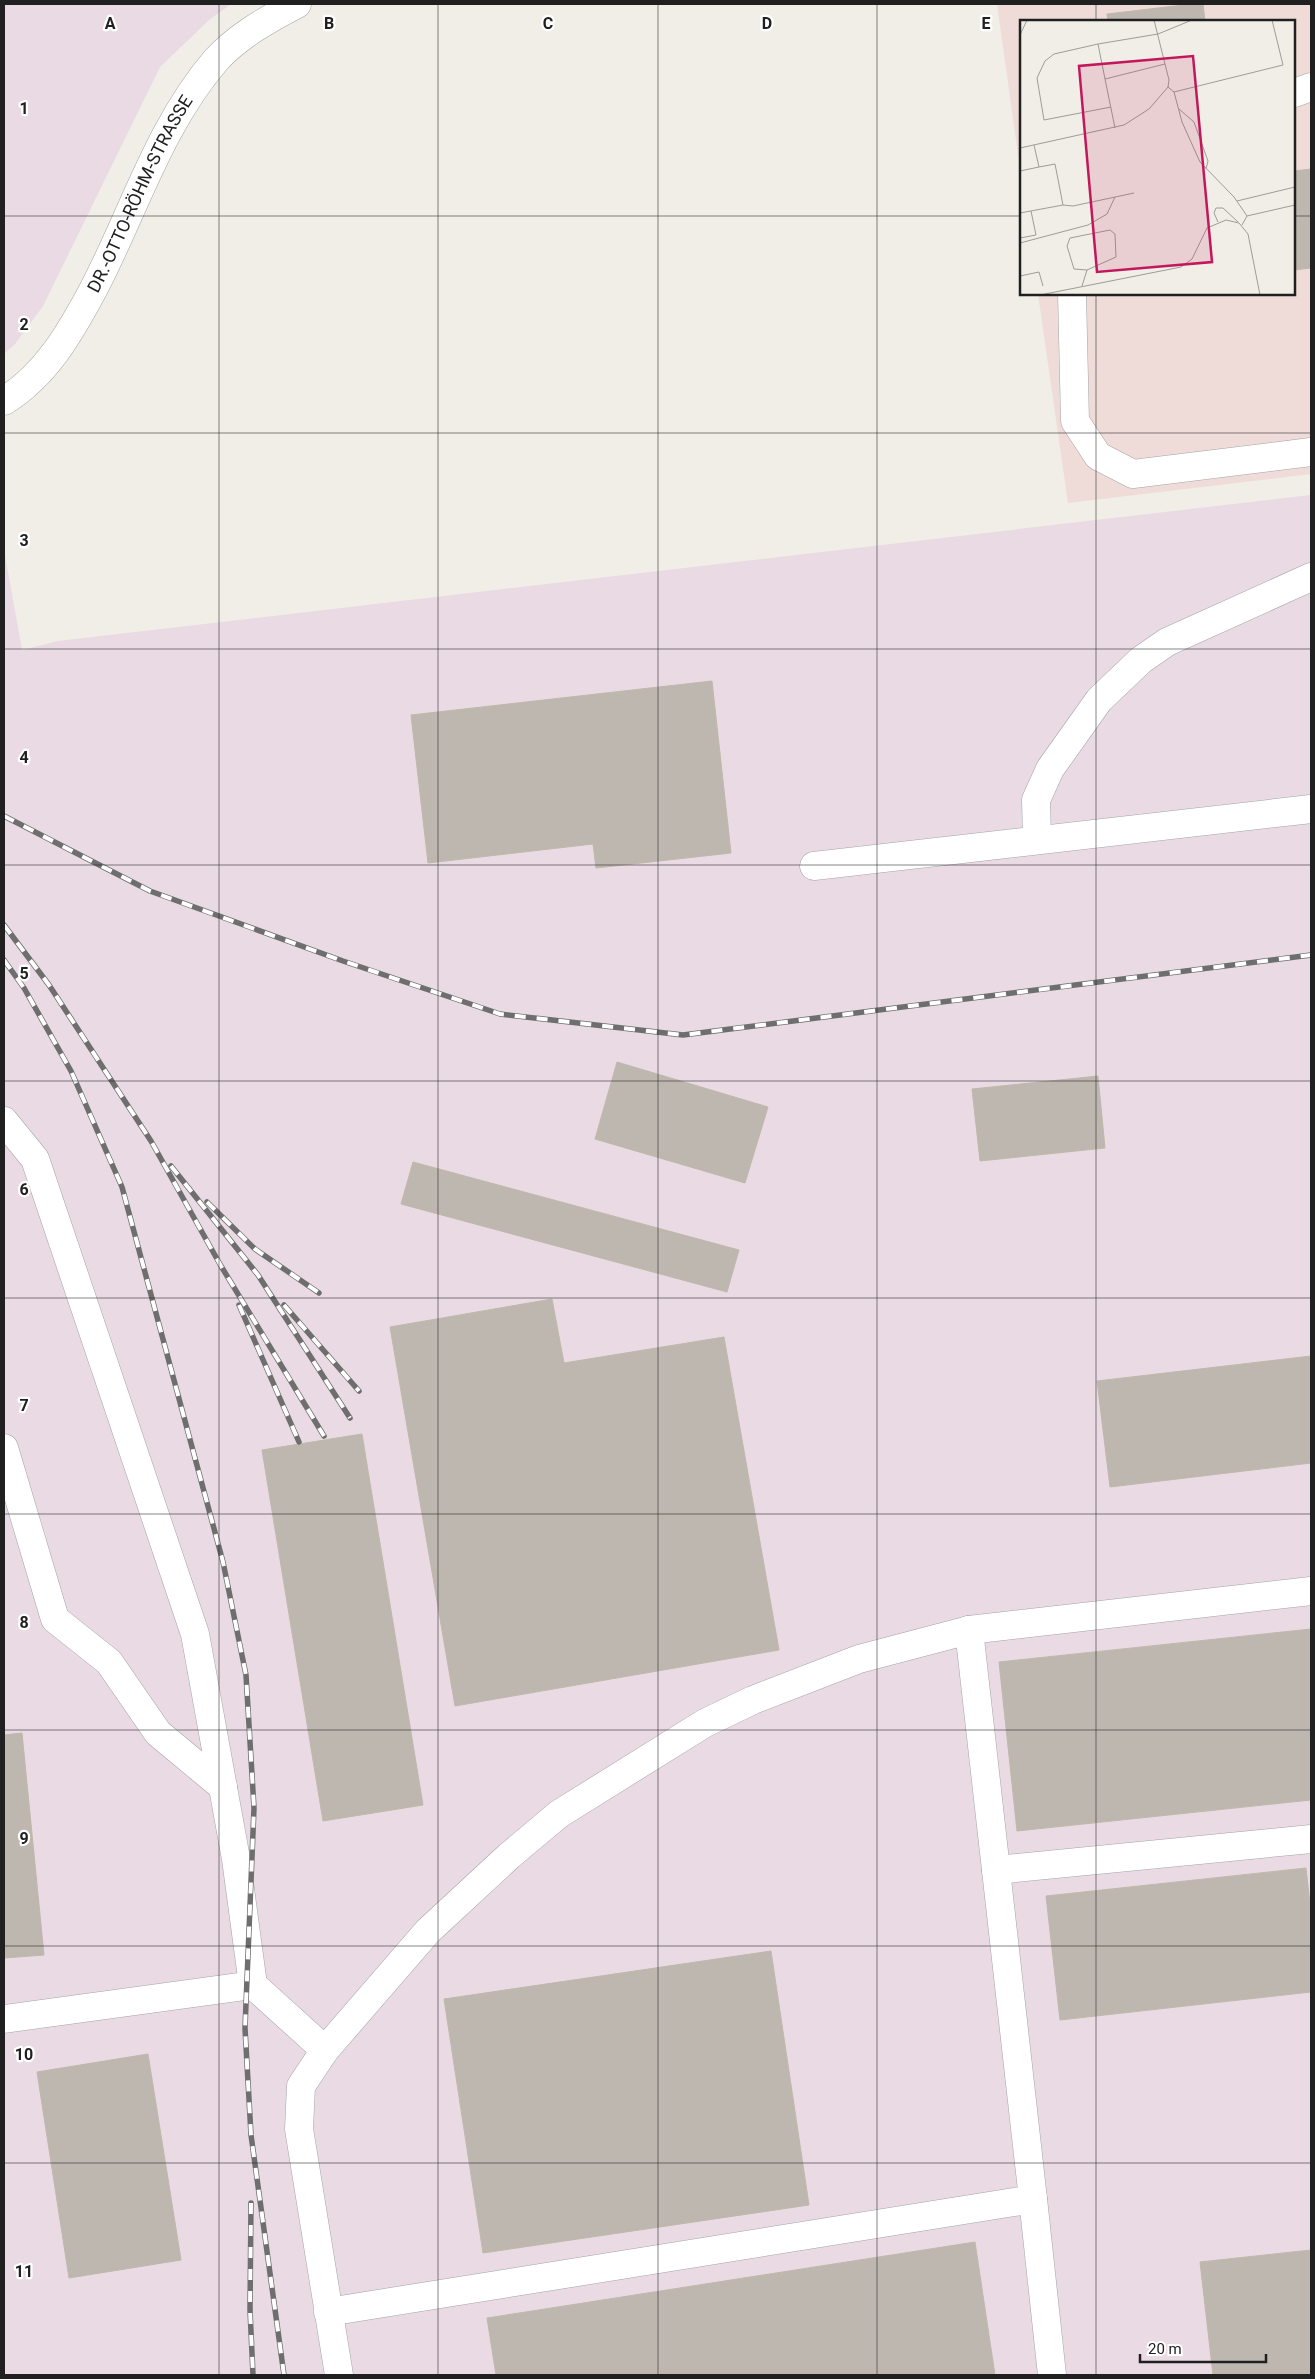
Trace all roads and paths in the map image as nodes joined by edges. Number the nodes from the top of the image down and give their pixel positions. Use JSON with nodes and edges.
{"nodes":[{"id":1,"x":297,"y":4,"type":"edge"},
{"id":2,"x":1311,"y":87,"type":"edge"},
{"id":3,"x":1295,"y":93,"type":"edge"},
{"id":4,"x":1072,"y":295,"type":"edge"},
{"id":5,"x":4,"y":401,"type":"edge"},
{"id":6,"x":1311,"y":452,"type":"edge"},
{"id":7,"x":1311,"y":577,"type":"edge"},
{"id":8,"x":1311,"y":809,"type":"edge"},
{"id":9,"x":1037,"y":840,"type":"junction"},
{"id":10,"x":814,"y":866,"type":"dead end"},
{"id":11,"x":4,"y":1121,"type":"edge"},
{"id":12,"x":4,"y":1448,"type":"edge"},
{"id":13,"x":1311,"y":1591,"type":"edge"},
{"id":14,"x":969,"y":1630,"type":"junction"},
{"id":15,"x":223,"y":1787,"type":"junction"},
{"id":16,"x":1311,"y":1839,"type":"edge"},
{"id":17,"x":996,"y":1870,"type":"junction"},
{"id":18,"x":253,"y":1986,"type":"junction"},
{"id":19,"x":4,"y":2019,"type":"edge"},
{"id":20,"x":325,"y":2050,"type":"junction"},
{"id":21,"x":1033,"y":2200,"type":"junction"},
{"id":22,"x":328,"y":2312,"type":"junction"},
{"id":23,"x":338,"y":2375,"type":"edge"},
{"id":24,"x":1052,"y":2375,"type":"edge"}],
"edges":[{"from":1,"to":5,"type":"street","name":"DR.-OTTO-RÖHM-STRASSE"},
{"from":2,"to":3,"type":"street"},
{"from":4,"to":6,"type":"street"},
{"from":7,"to":9,"type":"street"},
{"from":8,"to":9,"type":"street"},
{"from":9,"to":10,"type":"street"},
{"from":11,"to":15,"type":"street"},
{"from":12,"to":15,"type":"street"},
{"from":13,"to":14,"type":"street"},
{"from":14,"to":17,"type":"street"},
{"from":14,"to":20,"type":"street"},
{"from":15,"to":18,"type":"street"},
{"from":16,"to":17,"type":"street"},
{"from":17,"to":21,"type":"street"},
{"from":18,"to":19,"type":"street"},
{"from":18,"to":20,"type":"street"},
{"from":20,"to":22,"type":"street"},
{"from":21,"to":22,"type":"street"},
{"from":21,"to":24,"type":"street"},
{"from":22,"to":23,"type":"street"}]}
